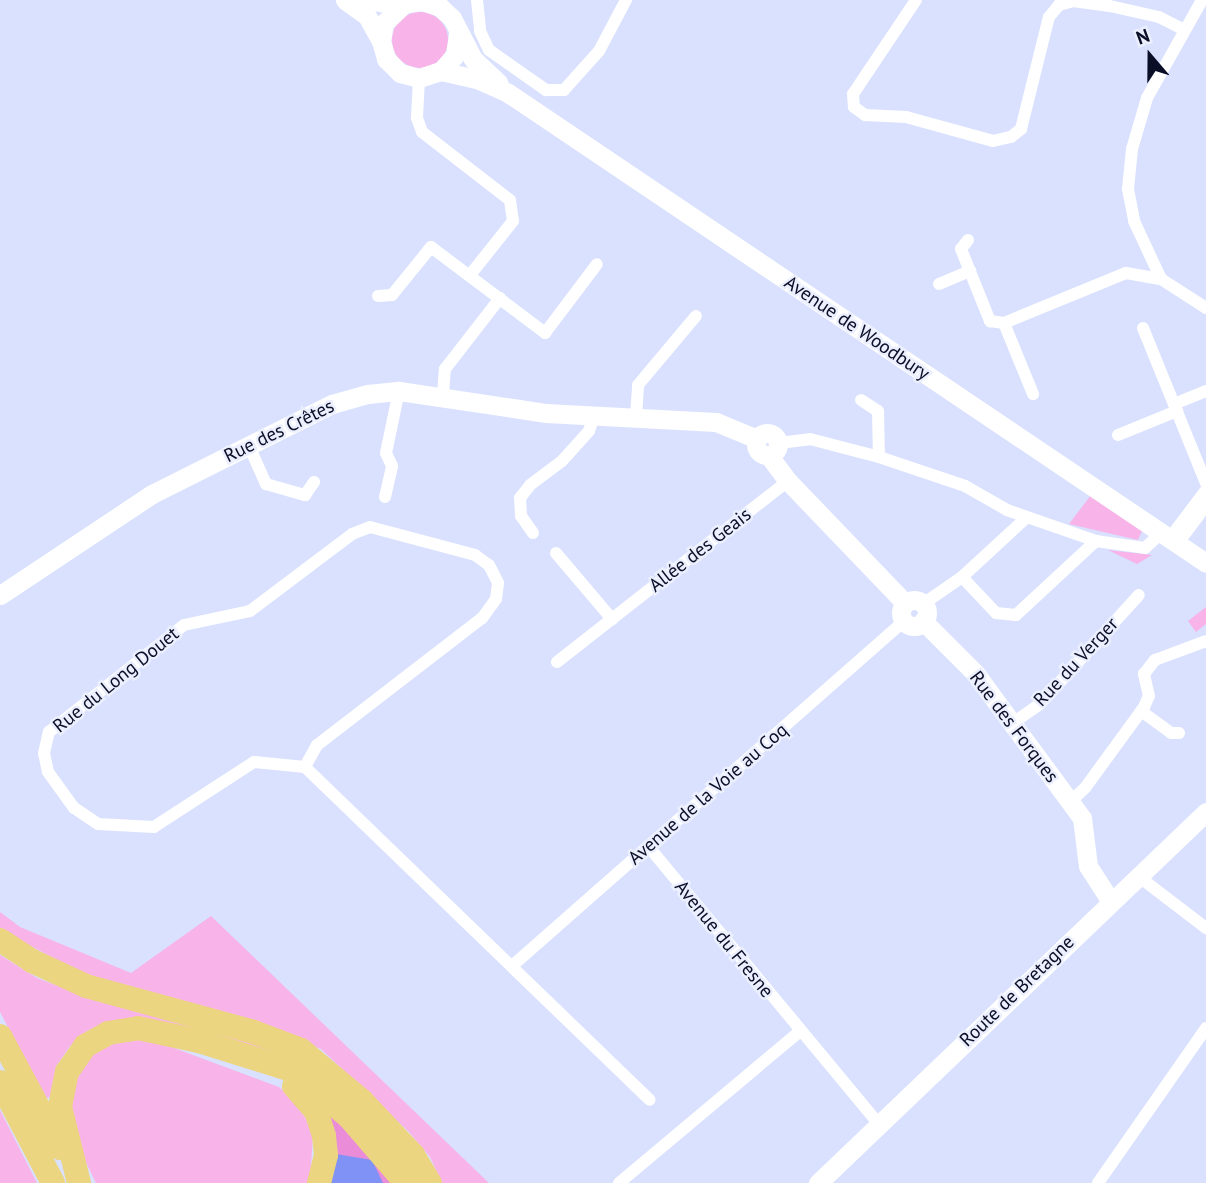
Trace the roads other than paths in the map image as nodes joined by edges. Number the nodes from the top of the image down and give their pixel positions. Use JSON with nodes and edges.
{"nodes":[{"id":1,"x":345,"y":0,"type":"edge"},
{"id":2,"x":370,"y":0,"type":"edge"},
{"id":3,"x":477,"y":0,"type":"edge"},
{"id":4,"x":626,"y":0,"type":"edge"},
{"id":5,"x":916,"y":0,"type":"edge"},
{"id":6,"x":1202,"y":0,"type":"edge"},
{"id":7,"x":432,"y":1,"type":"edge"},
{"id":8,"x":409,"y":2,"type":"edge"},
{"id":9,"x":1110,"y":3,"type":"edge"},
{"id":10,"x":1183,"y":29,"type":"junction"},
{"id":11,"x":458,"y":34,"type":"junction"},
{"id":12,"x":381,"y":41,"type":"junction"},
{"id":13,"x":441,"y":71,"type":"junction"},
{"id":14,"x":419,"y":78,"type":"junction"},
{"id":15,"x":508,"y":93,"type":"junction"},
{"id":16,"x":968,"y":240,"type":"dead end"},
{"id":17,"x":597,"y":264,"type":"dead end"},
{"id":18,"x":970,"y":271,"type":"junction"},
{"id":19,"x":470,"y":275,"type":"junction"},
{"id":20,"x":1161,"y":279,"type":"junction"},
{"id":21,"x":939,"y":284,"type":"dead end"},
{"id":22,"x":378,"y":296,"type":"dead end"},
{"id":23,"x":500,"y":298,"type":"junction"},
{"id":24,"x":1206,"y":308,"type":"edge"},
{"id":25,"x":696,"y":316,"type":"dead end"},
{"id":26,"x":1004,"y":323,"type":"junction"},
{"id":27,"x":1143,"y":328,"type":"dead end"},
{"id":28,"x":399,"y":391,"type":"junction"},
{"id":29,"x":1206,"y":391,"type":"edge"},
{"id":30,"x":1034,"y":394,"type":"dead end"},
{"id":31,"x":443,"y":395,"type":"junction"},
{"id":32,"x":861,"y":400,"type":"dead end"},
{"id":33,"x":1176,"y":407,"type":"junction"},
{"id":34,"x":594,"y":416,"type":"junction"},
{"id":35,"x":636,"y":416,"type":"junction"},
{"id":36,"x":1118,"y":435,"type":"dead end"},
{"id":37,"x":757,"y":439,"type":"joint"},
{"id":38,"x":249,"y":446,"type":"junction"},
{"id":39,"x":774,"y":449,"type":"junction"},
{"id":40,"x":879,"y":457,"type":"junction"},
{"id":41,"x":314,"y":481,"type":"dead end"},
{"id":42,"x":788,"y":481,"type":"junction"},
{"id":43,"x":1206,"y":483,"type":"edge"},
{"id":44,"x":1206,"y":490,"type":"edge"},
{"id":45,"x":384,"y":497,"type":"dead end"},
{"id":46,"x":1206,"y":506,"type":"edge"},
{"id":47,"x":1007,"y":510,"type":"junction"},
{"id":48,"x":1027,"y":517,"type":"junction"},
{"id":49,"x":1011,"y":532,"type":"junction"},
{"id":50,"x":533,"y":533,"type":"dead end"},
{"id":51,"x":1169,"y":538,"type":"junction"},
{"id":52,"x":1096,"y":541,"type":"junction"},
{"id":53,"x":556,"y":553,"type":"dead end"},
{"id":54,"x":1206,"y":563,"type":"edge"},
{"id":55,"x":961,"y":577,"type":"junction"},
{"id":56,"x":0,"y":595,"type":"edge"},
{"id":57,"x":1139,"y":595,"type":"dead end"},
{"id":58,"x":914,"y":612,"type":"junction"},
{"id":59,"x":612,"y":619,"type":"junction"},
{"id":60,"x":1206,"y":641,"type":"edge"},
{"id":61,"x":557,"y":662,"type":"dead end"},
{"id":62,"x":1140,"y":711,"type":"junction"},
{"id":63,"x":1010,"y":725,"type":"junction"},
{"id":64,"x":1180,"y":733,"type":"dead end"},
{"id":65,"x":305,"y":766,"type":"junction"},
{"id":66,"x":1070,"y":802,"type":"junction"},
{"id":67,"x":1206,"y":811,"type":"edge"},
{"id":68,"x":648,"y":846,"type":"junction"},
{"id":69,"x":1138,"y":876,"type":"junction"},
{"id":70,"x":1117,"y":896,"type":"junction"},
{"id":71,"x":1206,"y":928,"type":"edge"},
{"id":72,"x":0,"y":940,"type":"edge"},
{"id":73,"x":512,"y":966,"type":"junction"},
{"id":74,"x":1206,"y":1028,"type":"edge"},
{"id":75,"x":800,"y":1031,"type":"junction"},
{"id":76,"x":0,"y":1036,"type":"edge"},
{"id":77,"x":236,"y":1051,"type":"junction"},
{"id":78,"x":0,"y":1082,"type":"edge"},
{"id":79,"x":650,"y":1100,"type":"dead end"},
{"id":80,"x":878,"y":1124,"type":"junction"},
{"id":81,"x":823,"y":1177,"type":"edge"},
{"id":82,"x":54,"y":1183,"type":"edge"},
{"id":83,"x":78,"y":1183,"type":"edge"},
{"id":84,"x":319,"y":1183,"type":"edge"},
{"id":85,"x":406,"y":1183,"type":"edge"},
{"id":86,"x":430,"y":1183,"type":"edge"},
{"id":87,"x":619,"y":1183,"type":"edge"},
{"id":88,"x":808,"y":1183,"type":"edge"},
{"id":89,"x":1098,"y":1183,"type":"edge"}],
"edges":[{"from":1,"to":12,"type":"street"},
{"from":2,"to":8,"type":"street","name":"Avenue de Woodbury"},
{"from":3,"to":4,"type":"street"},
{"from":5,"to":9,"type":"street"},
{"from":6,"to":10,"type":"street"},
{"from":7,"to":8,"type":"street","name":"Avenue de Woodbury"},
{"from":7,"to":11,"type":"street","name":"Avenue de Woodbury"},
{"from":8,"to":12,"type":"street"},
{"from":9,"to":10,"type":"street"},
{"from":10,"to":20,"type":"street"},
{"from":11,"to":13,"type":"street"},
{"from":11,"to":15,"type":"street","name":"Avenue de Woodbury"},
{"from":12,"to":14,"type":"street"},
{"from":13,"to":14,"type":"street"},
{"from":13,"to":15,"type":"street","name":"Avenue de Woodbury"},
{"from":14,"to":19,"type":"street"},
{"from":15,"to":51,"type":"street","name":"Avenue de Woodbury"},
{"from":16,"to":18,"type":"street"},
{"from":17,"to":23,"type":"street"},
{"from":18,"to":21,"type":"street"},
{"from":18,"to":26,"type":"street"},
{"from":19,"to":22,"type":"street"},
{"from":19,"to":23,"type":"street"},
{"from":20,"to":24,"type":"street"},
{"from":20,"to":26,"type":"street"},
{"from":23,"to":31,"type":"street"},
{"from":25,"to":35,"type":"street"},
{"from":26,"to":30,"type":"street"},
{"from":27,"to":33,"type":"street"},
{"from":28,"to":31,"type":"street","name":"Rue des Crêtes"},
{"from":28,"to":38,"type":"street","name":"Rue des Crêtes"},
{"from":28,"to":45,"type":"street"},
{"from":29,"to":33,"type":"street"},
{"from":31,"to":34,"type":"street","name":"Rue des Crêtes"},
{"from":32,"to":40,"type":"street"},
{"from":33,"to":36,"type":"street"},
{"from":33,"to":43,"type":"street"},
{"from":34,"to":35,"type":"street","name":"Rue des Crêtes"},
{"from":34,"to":50,"type":"street"},
{"from":35,"to":37,"type":"street","name":"Rue des Crêtes"},
{"from":37,"to":39,"type":"street","name":"Rue des Forques"},
{"from":38,"to":41,"type":"street"},
{"from":38,"to":56,"type":"street","name":"Rue des Crêtes"},
{"from":39,"to":40,"type":"street"},
{"from":39,"to":42,"type":"street","name":"Rue des Forques"},
{"from":40,"to":47,"type":"street"},
{"from":42,"to":58,"type":"street","name":"Rue des Forques"},
{"from":42,"to":59,"type":"street","name":"Allée des Geais"},
{"from":44,"to":51,"type":"street"},
{"from":46,"to":51,"type":"street"},
{"from":47,"to":48,"type":"street"},
{"from":47,"to":49,"type":"street"},
{"from":48,"to":49,"type":"street","name":"Avenue de la Voie au Coq"},
{"from":48,"to":52,"type":"street"},
{"from":49,"to":55,"type":"street","name":"Avenue de la Voie au Coq"},
{"from":51,"to":52,"type":"street"},
{"from":51,"to":54,"type":"street","name":"Avenue de Woodbury"},
{"from":52,"to":55,"type":"street"},
{"from":53,"to":59,"type":"street"},
{"from":55,"to":58,"type":"street","name":"Avenue de la Voie au Coq"},
{"from":57,"to":63,"type":"street","name":"Rue du Verger"},
{"from":58,"to":63,"type":"street","name":"Rue des Forques"},
{"from":58,"to":68,"type":"street","name":"Avenue de la Voie au Coq"},
{"from":59,"to":61,"type":"street","name":"Allée des Geais"},
{"from":60,"to":62,"type":"street"},
{"from":62,"to":64,"type":"street"},
{"from":62,"to":66,"type":"street"},
{"from":63,"to":66,"type":"street","name":"Rue des Forques"},
{"from":65,"to":65,"type":"street","name":"Rue du Long Douet"},
{"from":65,"to":73,"type":"street"},
{"from":66,"to":70,"type":"street","name":"Rue des Forques"},
{"from":67,"to":69,"type":"street","name":"Route de Bretagne"},
{"from":68,"to":73,"type":"street","name":"Avenue de la Voie au Coq"},
{"from":68,"to":75,"type":"street","name":"Avenue du Fresne"},
{"from":69,"to":70,"type":"street","name":"Route de Bretagne"},
{"from":69,"to":71,"type":"street"},
{"from":70,"to":80,"type":"street","name":"Route de Bretagne"},
{"from":72,"to":86,"type":"highway"},
{"from":73,"to":79,"type":"street"},
{"from":74,"to":89,"type":"street"},
{"from":75,"to":80,"type":"street","name":"Avenue du Fresne"},
{"from":75,"to":87,"type":"street"},
{"from":76,"to":83,"type":"highway"},
{"from":77,"to":83,"type":"highway"},
{"from":77,"to":84,"type":"highway"},
{"from":77,"to":85,"type":"highway"},
{"from":78,"to":82,"type":"highway"},
{"from":80,"to":81,"type":"street","name":"Route de Bretagne"},
{"from":81,"to":88,"type":"street","name":"Route de Bretagne"}]}
